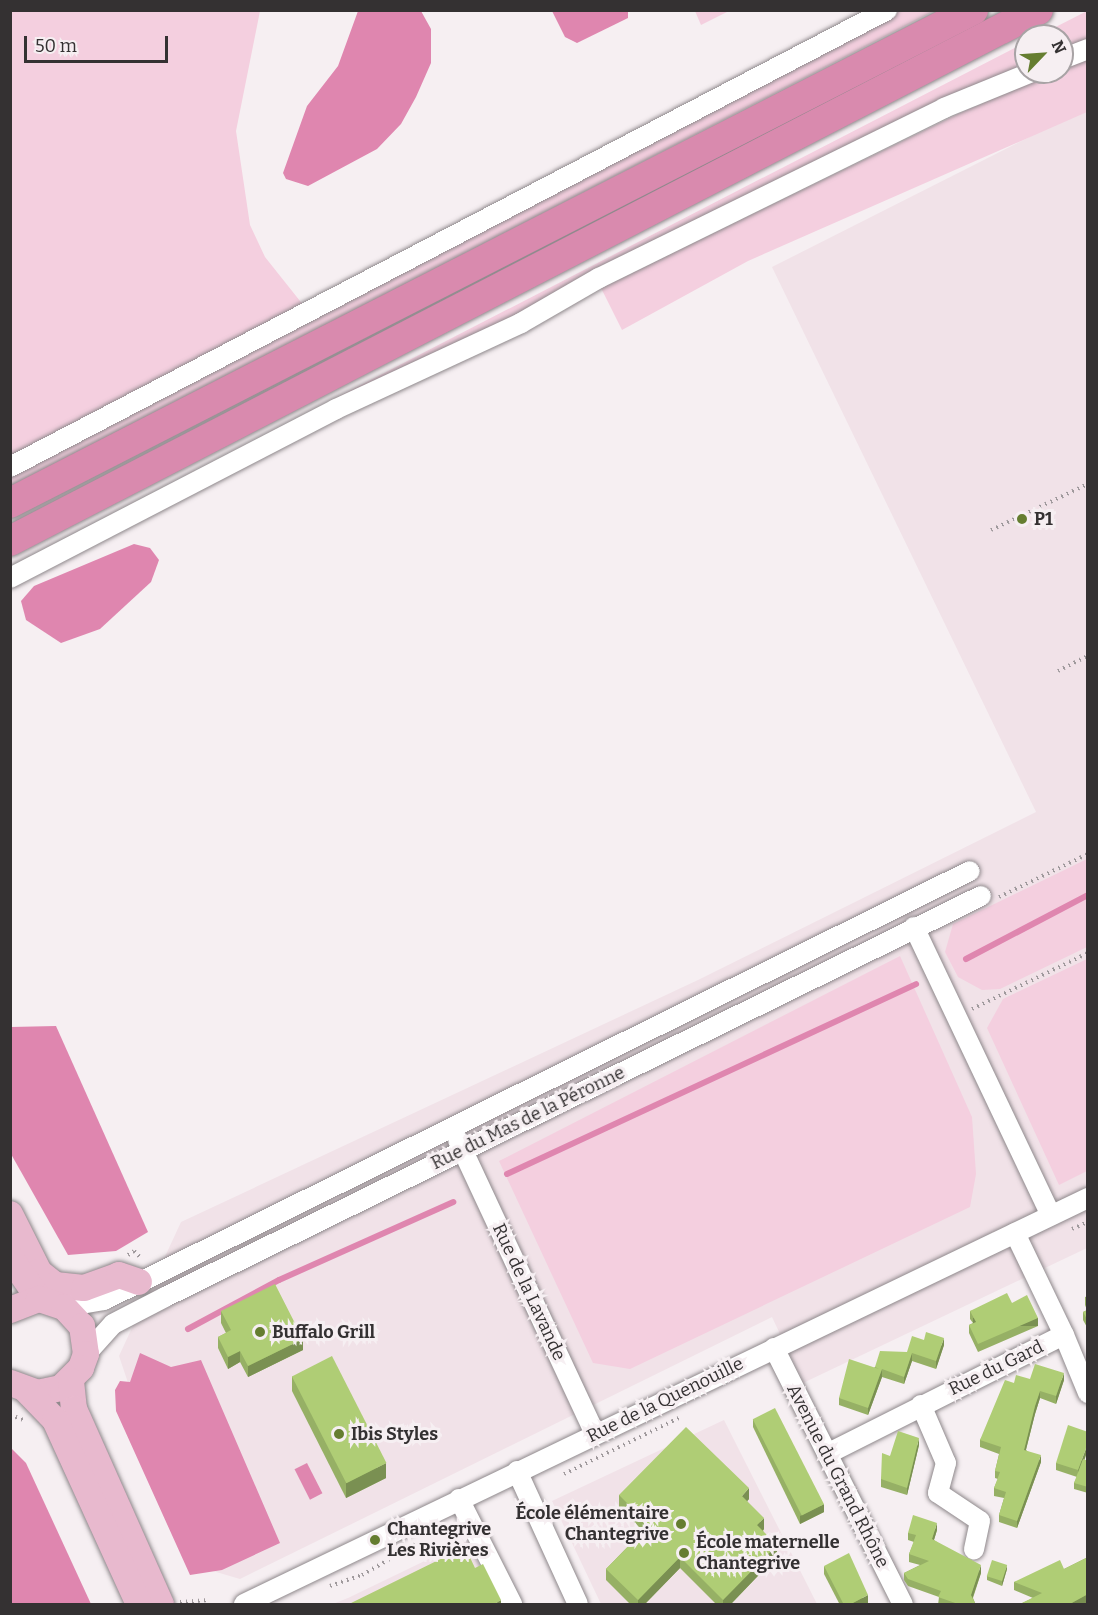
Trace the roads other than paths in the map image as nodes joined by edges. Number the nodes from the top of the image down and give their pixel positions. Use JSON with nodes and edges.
{"nodes":[{"id":1,"x":887,"y":10,"type":"edge"},
{"id":2,"x":973,"y":10,"type":"edge"},
{"id":3,"x":1038,"y":10,"type":"edge"},
{"id":4,"x":1088,"y":49,"type":"edge"},
{"id":5,"x":1074,"y":55,"type":"edge"},
{"id":6,"x":1014,"y":79,"type":"edge"},
{"id":7,"x":10,"y":466,"type":"edge"},
{"id":8,"x":10,"y":503,"type":"edge"},
{"id":9,"x":10,"y":541,"type":"edge"},
{"id":10,"x":10,"y":578,"type":"edge"},
{"id":11,"x":969,"y":871,"type":"dead end"},
{"id":12,"x":987,"y":898,"type":"road end"},
{"id":13,"x":914,"y":927,"type":"junction"},
{"id":14,"x":452,"y":1125,"type":"junction"},
{"id":15,"x":463,"y":1150,"type":"junction"},
{"id":16,"x":1088,"y":1198,"type":"edge"},
{"id":17,"x":10,"y":1214,"type":"edge"},
{"id":18,"x":1051,"y":1215,"type":"junction"},
{"id":19,"x":1015,"y":1233,"type":"junction"},
{"id":20,"x":10,"y":1257,"type":"edge"},
{"id":21,"x":139,"y":1282,"type":"junction"},
{"id":22,"x":39,"y":1299,"type":"junction"},
{"id":23,"x":64,"y":1306,"type":"junction"},
{"id":24,"x":10,"y":1310,"type":"edge"},
{"id":25,"x":1064,"y":1335,"type":"junction"},
{"id":26,"x":774,"y":1348,"type":"junction"},
{"id":27,"x":86,"y":1353,"type":"junction"},
{"id":28,"x":1084,"y":1366,"type":"edge"},
{"id":29,"x":71,"y":1381,"type":"junction"},
{"id":30,"x":15,"y":1386,"type":"edge"},
{"id":31,"x":1088,"y":1393,"type":"edge"},
{"id":32,"x":921,"y":1405,"type":"junction"},
{"id":33,"x":595,"y":1434,"type":"junction"},
{"id":34,"x":828,"y":1454,"type":"junction"},
{"id":35,"x":517,"y":1471,"type":"junction"},
{"id":36,"x":459,"y":1498,"type":"junction"},
{"id":37,"x":974,"y":1549,"type":"dead end"},
{"id":38,"x":168,"y":1601,"type":"edge"},
{"id":39,"x":139,"y":1605,"type":"edge"},
{"id":40,"x":244,"y":1605,"type":"edge"},
{"id":41,"x":512,"y":1605,"type":"edge"},
{"id":42,"x":578,"y":1605,"type":"edge"},
{"id":43,"x":903,"y":1605,"type":"edge"}],
"edges":[{"from":1,"to":7,"type":"street"},
{"from":2,"to":8,"type":"highway"},
{"from":3,"to":9,"type":"highway"},
{"from":4,"to":5,"type":"street"},
{"from":6,"to":10,"type":"street"},
{"from":11,"to":14,"type":"street","name":"Rue du Mas de la Péronne"},
{"from":12,"to":13,"type":"street","name":"Rue du Mas de la Péronne"},
{"from":13,"to":15,"type":"street","name":"Rue du Mas de la Péronne"},
{"from":13,"to":18,"type":"street"},
{"from":14,"to":15,"type":"street","name":"Rue de la Lavande"},
{"from":14,"to":21,"type":"street","name":"Rue du Mas de la Péronne"},
{"from":15,"to":27,"type":"street","name":"Rue du Mas de la Péronne"},
{"from":15,"to":33,"type":"street","name":"Rue de la Lavande"},
{"from":16,"to":18,"type":"street","name":"Rue de la Quenouille"},
{"from":17,"to":21,"type":"main road"},
{"from":18,"to":19,"type":"street","name":"Rue de la Quenouille"},
{"from":19,"to":25,"type":"street","name":"Rue du Gard"},
{"from":19,"to":26,"type":"street","name":"Rue de la Quenouille"},
{"from":20,"to":22,"type":"main road"},
{"from":21,"to":23,"type":"street","name":"Rue du Mas de la Péronne"},
{"from":22,"to":23,"type":"main road"},
{"from":22,"to":24,"type":"main road"},
{"from":23,"to":27,"type":"main road"},
{"from":25,"to":28,"type":"street"},
{"from":25,"to":32,"type":"street","name":"Rue du Gard"},
{"from":26,"to":33,"type":"street","name":"Rue de la Quenouille"},
{"from":26,"to":34,"type":"street","name":"Avenue du Grand Rhône"},
{"from":27,"to":29,"type":"main road"},
{"from":28,"to":31,"type":"street"},
{"from":29,"to":30,"type":"main road"},
{"from":29,"to":38,"type":"main road"},
{"from":30,"to":39,"type":"main road"},
{"from":32,"to":34,"type":"street","name":"Rue du Gard"},
{"from":32,"to":37,"type":"street"},
{"from":33,"to":35,"type":"street","name":"Rue de la Quenouille"},
{"from":34,"to":43,"type":"street","name":"Avenue du Grand Rhône"},
{"from":35,"to":36,"type":"street","name":"Rue de la Quenouille"},
{"from":35,"to":42,"type":"street"},
{"from":36,"to":40,"type":"street","name":"Rue de la Quenouille"},
{"from":36,"to":41,"type":"street"}]}
